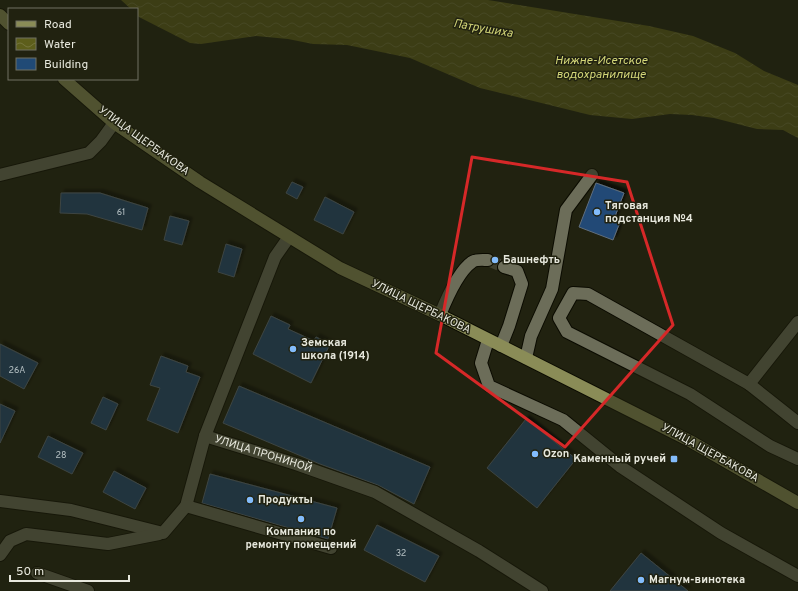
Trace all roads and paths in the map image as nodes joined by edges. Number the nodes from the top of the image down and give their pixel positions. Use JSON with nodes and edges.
{"nodes":[{"id":1,"x":0,"y":15,"type":"edge"},
{"id":2,"x":8,"y":23,"type":"edge"},
{"id":3,"x":65,"y":80,"type":"edge"},
{"id":4,"x":114,"y":123,"type":"junction"},
{"id":5,"x":0,"y":175,"type":"edge"},
{"id":6,"x":592,"y":175,"type":"dead end"},
{"id":7,"x":289,"y":237,"type":"junction"},
{"id":8,"x":488,"y":260,"type":"tunnel mouth"},
{"id":9,"x":504,"y":267,"type":"tunnel mouth"},
{"id":10,"x":440,"y":315,"type":"junction"},
{"id":11,"x":798,"y":322,"type":"edge"},
{"id":12,"x":488,"y":340,"type":"junction"},
{"id":13,"x":501,"y":346,"type":"junction"},
{"id":14,"x":526,"y":358,"type":"junction"},
{"id":15,"x":749,"y":384,"type":"junction"},
{"id":16,"x":798,"y":423,"type":"edge"},
{"id":17,"x":205,"y":436,"type":"junction"},
{"id":18,"x":798,"y":459,"type":"edge"},
{"id":19,"x":0,"y":501,"type":"edge"},
{"id":20,"x":798,"y":503,"type":"edge"},
{"id":21,"x":186,"y":506,"type":"junction"},
{"id":22,"x":163,"y":533,"type":"junction"},
{"id":23,"x":331,"y":548,"type":"dead end"},
{"id":24,"x":0,"y":555,"type":"edge"},
{"id":25,"x":37,"y":573,"type":"dead end"},
{"id":26,"x":798,"y":576,"type":"edge"},
{"id":27,"x":88,"y":591,"type":"edge"},
{"id":28,"x":542,"y":591,"type":"edge"}],
"edges":[{"from":1,"to":2,"type":"main road"},
{"from":3,"to":4,"type":"main road","name":"УЛИЦА ЩЕРБАКОВА"},
{"from":4,"to":5,"type":"street"},
{"from":4,"to":7,"type":"main road","name":"УЛИЦА ЩЕРБАКОВА"},
{"from":6,"to":14,"type":"street"},
{"from":7,"to":10,"type":"main road","name":"УЛИЦА ЩЕРБАКОВА"},
{"from":7,"to":17,"type":"street"},
{"from":8,"to":10,"type":"street"},
{"from":9,"to":13,"type":"street"},
{"from":10,"to":12,"type":"main road","name":"УЛИЦА ЩЕРБАКОВА"},
{"from":11,"to":15,"type":"street"},
{"from":12,"to":13,"type":"main road","name":"УЛИЦА ЩЕРБАКОВА"},
{"from":12,"to":26,"type":"street"},
{"from":13,"to":14,"type":"main road","name":"УЛИЦА ЩЕРБАКОВА"},
{"from":14,"to":20,"type":"main road","name":"УЛИЦА ЩЕРБАКОВА"},
{"from":15,"to":16,"type":"street"},
{"from":15,"to":18,"type":"street"},
{"from":17,"to":21,"type":"street","name":"УЛИЦА ПРОНИНОЙ"},
{"from":17,"to":28,"type":"street","name":"УЛИЦА ПРОНИНОЙ"},
{"from":19,"to":22,"type":"street"},
{"from":21,"to":22,"type":"street","name":"УЛИЦА ПРОНИНОЙ"},
{"from":21,"to":23,"type":"street"},
{"from":22,"to":24,"type":"street"},
{"from":25,"to":27,"type":"street"}]}
